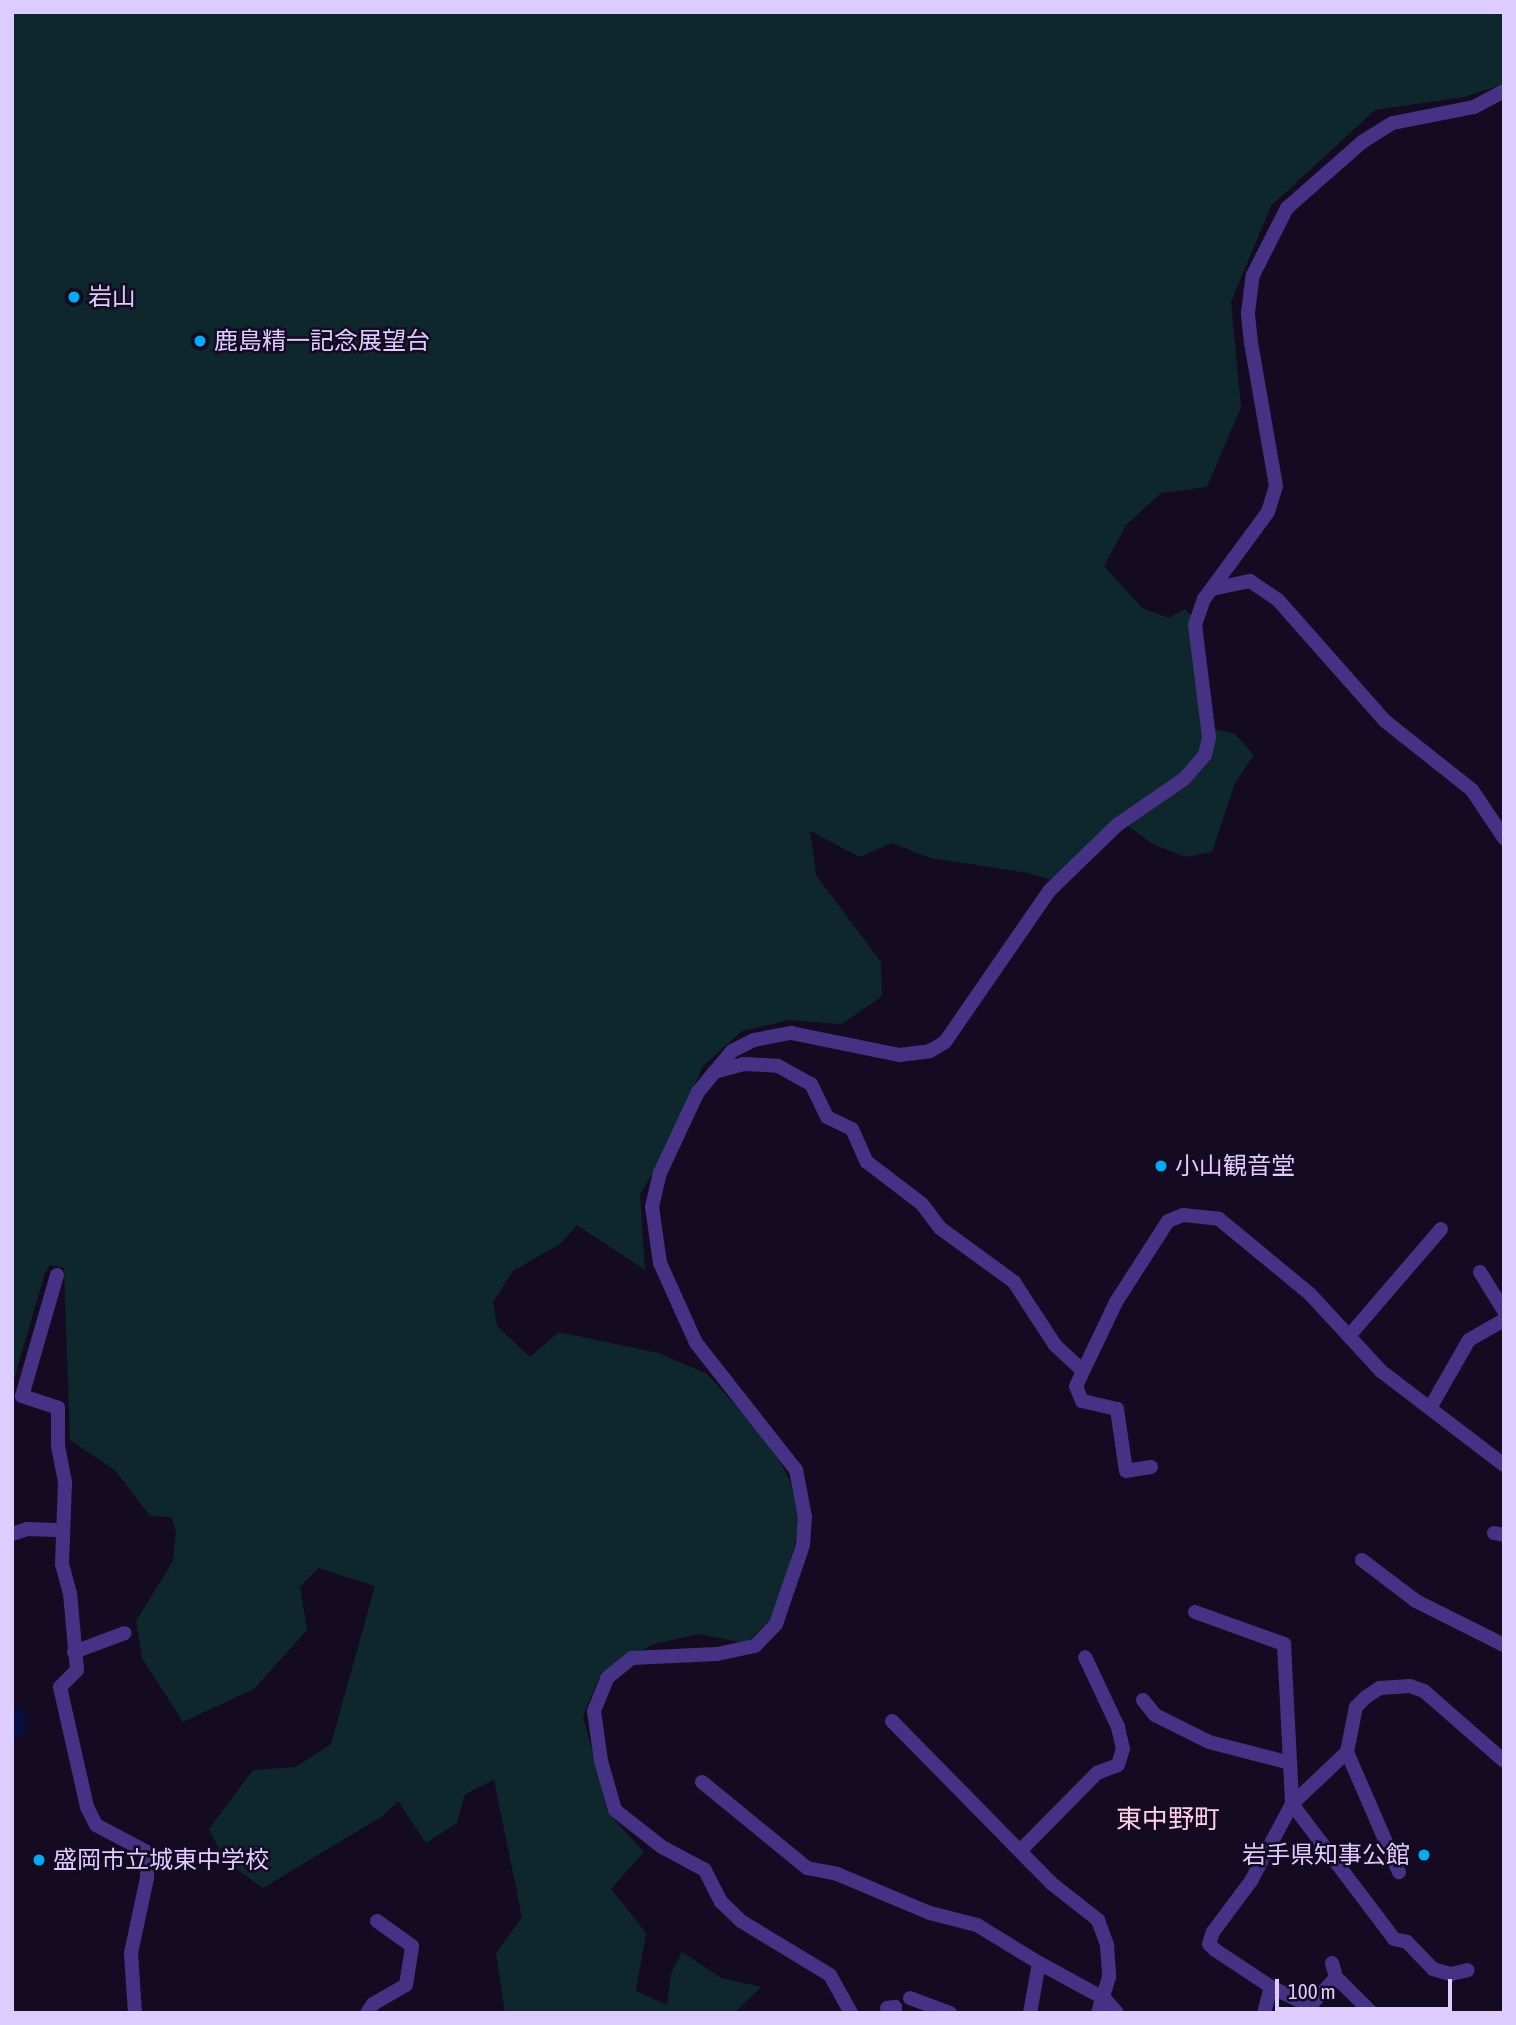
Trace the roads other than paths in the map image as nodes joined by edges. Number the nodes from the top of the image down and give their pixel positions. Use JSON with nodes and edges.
{"nodes":[{"id":1,"x":1504,"y":91,"type":"edge"},
{"id":2,"x":1212,"y":589,"type":"junction"},
{"id":3,"x":1504,"y":838,"type":"edge"},
{"id":4,"x":712,"y":1072,"type":"junction"},
{"id":5,"x":1441,"y":1229,"type":"dead end"},
{"id":6,"x":1480,"y":1272,"type":"dead end"},
{"id":7,"x":57,"y":1275,"type":"dead end"},
{"id":8,"x":1504,"y":1311,"type":"edge"},
{"id":9,"x":1504,"y":1320,"type":"edge"},
{"id":10,"x":1349,"y":1336,"type":"junction"},
{"id":11,"x":1081,"y":1369,"type":"junction"},
{"id":12,"x":1430,"y":1408,"type":"junction"},
{"id":13,"x":1503,"y":1463,"type":"edge"},
{"id":14,"x":1151,"y":1467,"type":"dead end"},
{"id":15,"x":63,"y":1530,"type":"junction"},
{"id":16,"x":12,"y":1534,"type":"edge"},
{"id":17,"x":1362,"y":1560,"type":"dead end"},
{"id":18,"x":1195,"y":1612,"type":"dead end"},
{"id":19,"x":125,"y":1633,"type":"dead end"},
{"id":20,"x":1504,"y":1645,"type":"edge"},
{"id":21,"x":74,"y":1651,"type":"junction"},
{"id":22,"x":1085,"y":1657,"type":"dead end"},
{"id":23,"x":1143,"y":1700,"type":"dead end"},
{"id":24,"x":892,"y":1721,"type":"dead end"},
{"id":25,"x":1347,"y":1752,"type":"junction"},
{"id":26,"x":1504,"y":1761,"type":"edge"},
{"id":27,"x":1290,"y":1763,"type":"junction"},
{"id":28,"x":702,"y":1782,"type":"dead end"},
{"id":29,"x":1292,"y":1804,"type":"junction"},
{"id":30,"x":1022,"y":1849,"type":"junction"},
{"id":31,"x":1399,"y":1872,"type":"dead end"},
{"id":32,"x":377,"y":1920,"type":"dead end"},
{"id":33,"x":1039,"y":1963,"type":"junction"},
{"id":34,"x":1332,"y":1963,"type":"dead end"},
{"id":35,"x":1468,"y":1970,"type":"dead end"},
{"id":36,"x":1337,"y":1981,"type":"junction"},
{"id":37,"x":1271,"y":1987,"type":"junction"},
{"id":38,"x":910,"y":1998,"type":"dead end"},
{"id":39,"x":1105,"y":1999,"type":"junction"},
{"id":40,"x":941,"y":2011,"type":"edge"},
{"id":41,"x":135,"y":2013,"type":"edge"},
{"id":42,"x":367,"y":2013,"type":"edge"},
{"id":43,"x":851,"y":2013,"type":"edge"},
{"id":44,"x":1030,"y":2013,"type":"edge"},
{"id":45,"x":1098,"y":2013,"type":"edge"},
{"id":46,"x":1117,"y":2013,"type":"edge"},
{"id":47,"x":1264,"y":2013,"type":"edge"},
{"id":48,"x":1372,"y":2013,"type":"edge"}],
"edges":[{"from":1,"to":2,"type":"street"},
{"from":2,"to":3,"type":"street"},
{"from":2,"to":4,"type":"street"},
{"from":4,"to":11,"type":"street"},
{"from":4,"to":43,"type":"street"},
{"from":5,"to":10,"type":"street"},
{"from":6,"to":8,"type":"street"},
{"from":7,"to":15,"type":"street"},
{"from":9,"to":12,"type":"street"},
{"from":10,"to":11,"type":"street"},
{"from":10,"to":12,"type":"street"},
{"from":11,"to":14,"type":"street"},
{"from":12,"to":13,"type":"street"},
{"from":15,"to":16,"type":"street"},
{"from":15,"to":21,"type":"street"},
{"from":17,"to":20,"type":"street"},
{"from":18,"to":27,"type":"street"},
{"from":19,"to":21,"type":"street"},
{"from":21,"to":41,"type":"street"},
{"from":22,"to":30,"type":"street"},
{"from":23,"to":27,"type":"street"},
{"from":24,"to":30,"type":"street"},
{"from":25,"to":26,"type":"street"},
{"from":25,"to":29,"type":"street"},
{"from":25,"to":31,"type":"street"},
{"from":27,"to":29,"type":"street"},
{"from":28,"to":33,"type":"street"},
{"from":29,"to":35,"type":"street"},
{"from":29,"to":37,"type":"street"},
{"from":30,"to":39,"type":"street"},
{"from":32,"to":42,"type":"street"},
{"from":33,"to":39,"type":"street"},
{"from":33,"to":44,"type":"street"},
{"from":34,"to":36,"type":"street"},
{"from":36,"to":37,"type":"street"},
{"from":36,"to":48,"type":"street"},
{"from":37,"to":47,"type":"street"},
{"from":38,"to":40,"type":"street"},
{"from":39,"to":45,"type":"street"},
{"from":39,"to":46,"type":"street"}]}
